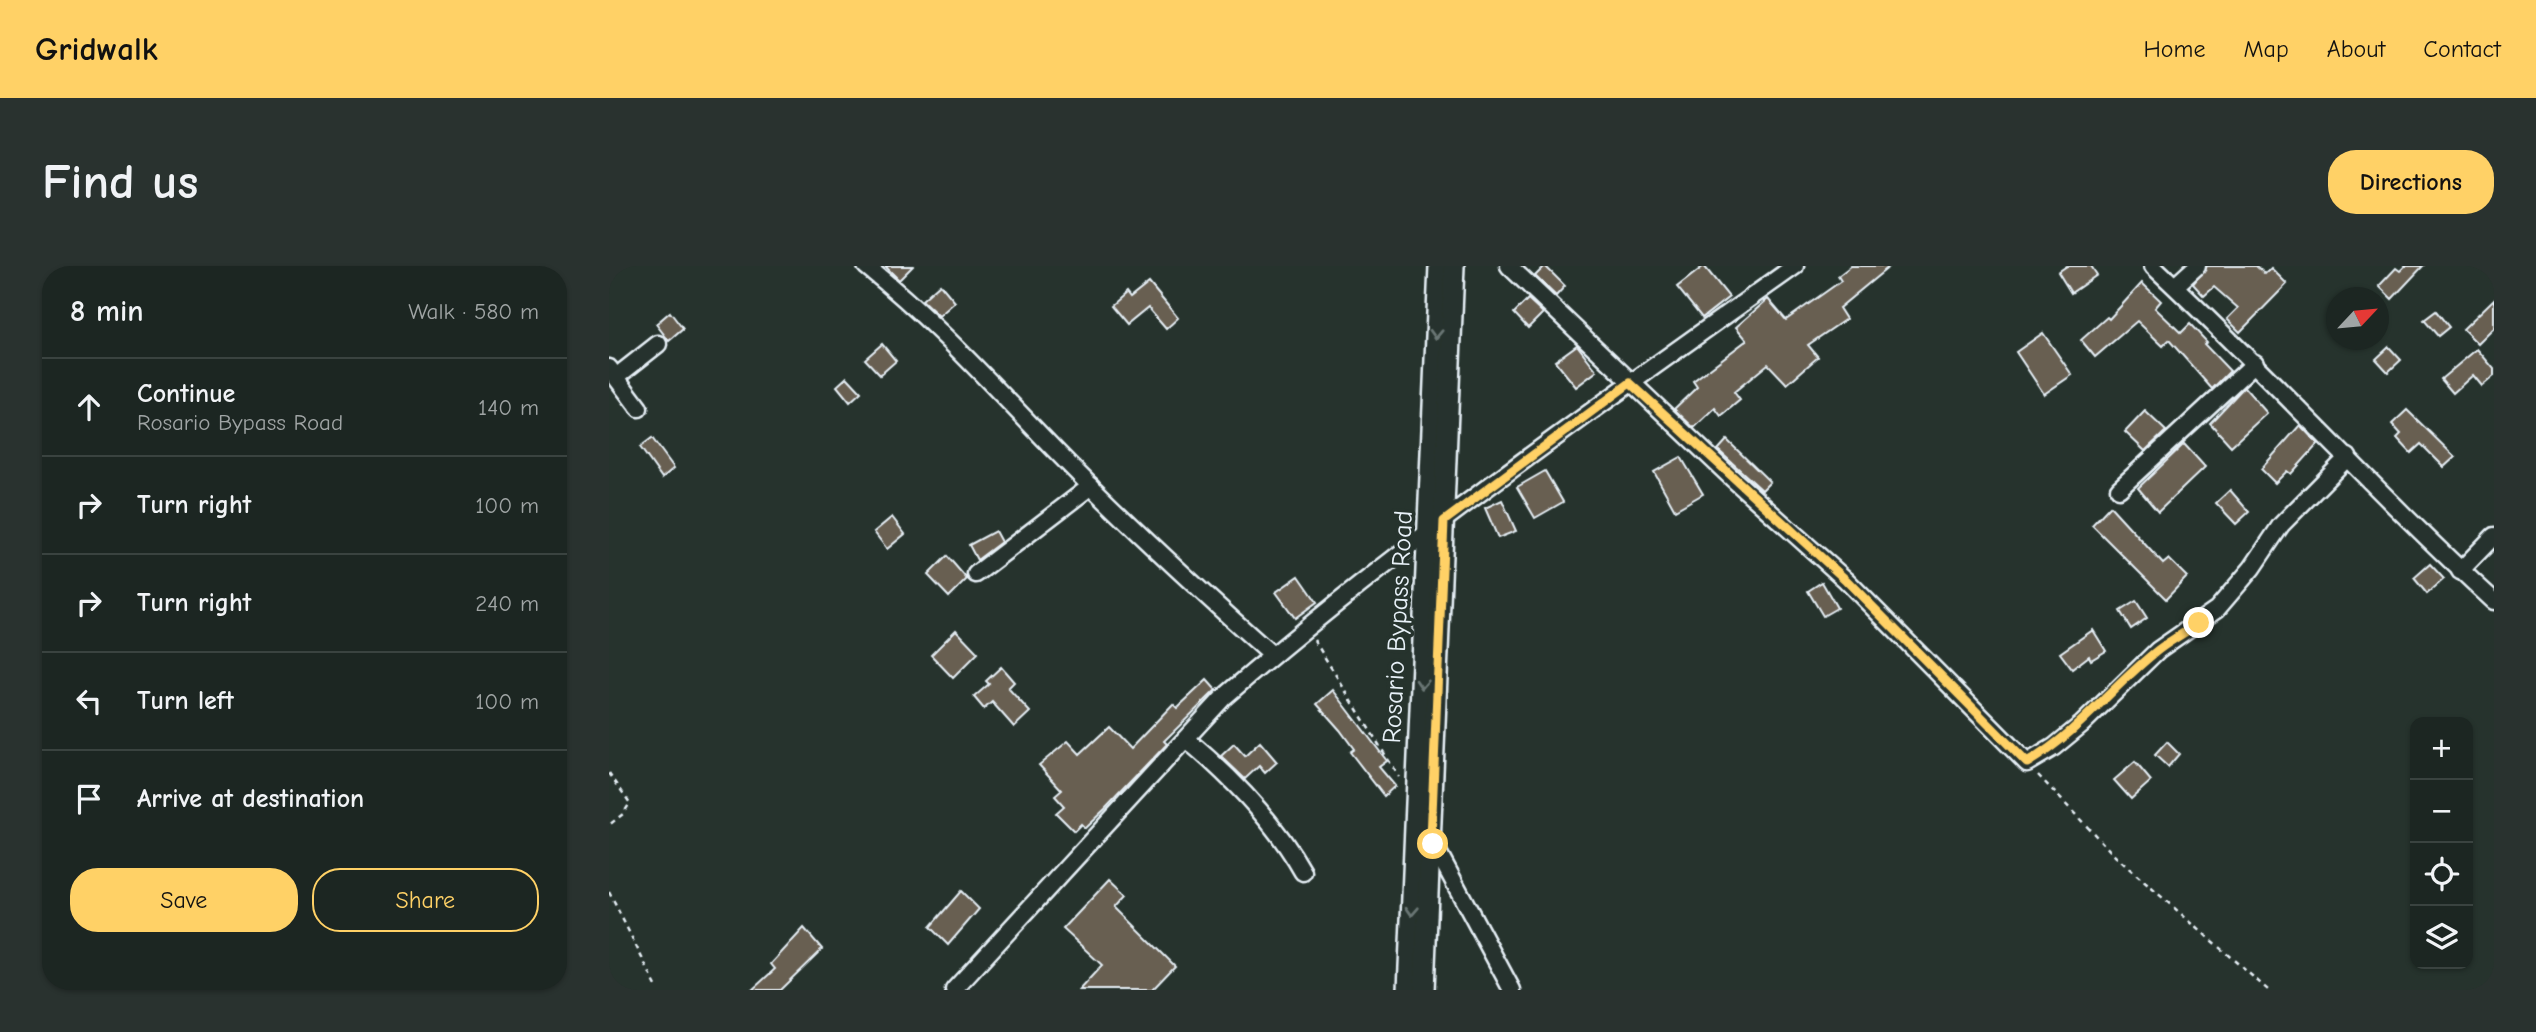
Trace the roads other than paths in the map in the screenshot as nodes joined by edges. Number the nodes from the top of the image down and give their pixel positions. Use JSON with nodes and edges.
{"nodes":[{"id":1,"x":866,"y":266,"type":"edge"},
{"id":2,"x":1439,"y":266,"type":"edge"},
{"id":3,"x":1454,"y":266,"type":"edge"},
{"id":4,"x":1509,"y":266,"type":"edge"},
{"id":5,"x":1795,"y":266,"type":"edge"},
{"id":6,"x":2153,"y":266,"type":"edge"},
{"id":7,"x":2197,"y":266,"type":"edge"},
{"id":8,"x":2175,"y":286,"type":"junction"},
{"id":9,"x":659,"y":344,"type":"dead end"},
{"id":10,"x":2255,"y":363,"type":"junction"},
{"id":11,"x":612,"y":372,"type":"edge"},
{"id":12,"x":1630,"y":383,"type":"junction"},
{"id":13,"x":639,"y":408,"type":"dead end"},
{"id":14,"x":2347,"y":457,"type":"junction"},
{"id":15,"x":1091,"y":486,"type":"junction"},
{"id":16,"x":2119,"y":489,"type":"dead end"},
{"id":17,"x":1437,"y":527,"type":"junction"},
{"id":18,"x":2494,"y":536,"type":"edge"},
{"id":19,"x":2460,"y":570,"type":"junction"},
{"id":20,"x":976,"y":574,"type":"dead end"},
{"id":21,"x":2494,"y":601,"type":"edge"},
{"id":22,"x":1272,"y":655,"type":"junction"},
{"id":23,"x":1186,"y":739,"type":"junction"},
{"id":24,"x":1431,"y":839,"type":"junction"},
{"id":25,"x":1303,"y":872,"type":"dead end"},
{"id":26,"x":954,"y":990,"type":"edge"},
{"id":27,"x":1408,"y":990,"type":"edge"},
{"id":28,"x":1424,"y":990,"type":"edge"},
{"id":29,"x":1512,"y":990,"type":"edge"}],
"edges":[{"from":1,"to":15,"type":"street"},
{"from":2,"to":17,"type":"main road","name":"Rosario Bypass Road","one_way":true},
{"from":3,"to":17,"type":"main road","name":"Rosario Bypass Road"},
{"from":4,"to":12,"type":"street"},
{"from":5,"to":12,"type":"street"},
{"from":6,"to":8,"type":"street"},
{"from":7,"to":8,"type":"street"},
{"from":8,"to":10,"type":"street"},
{"from":9,"to":11,"type":"street"},
{"from":10,"to":14,"type":"street"},
{"from":10,"to":16,"type":"street"},
{"from":11,"to":13,"type":"street"},
{"from":12,"to":14,"type":"street"},
{"from":12,"to":17,"type":"street"},
{"from":14,"to":19,"type":"street"},
{"from":15,"to":20,"type":"street"},
{"from":15,"to":22,"type":"street"},
{"from":17,"to":22,"type":"street"},
{"from":17,"to":24,"type":"main road","name":"Rosario Bypass Road"},
{"from":17,"to":27,"type":"main road","name":"Rosario Bypass Road","one_way":true},
{"from":18,"to":19,"type":"street"},
{"from":19,"to":21,"type":"street"},
{"from":22,"to":23,"type":"street"},
{"from":23,"to":25,"type":"street"},
{"from":23,"to":26,"type":"street"},
{"from":24,"to":28,"type":"main road","name":"Rosario Bypass Road"},
{"from":24,"to":29,"type":"street"}]}
